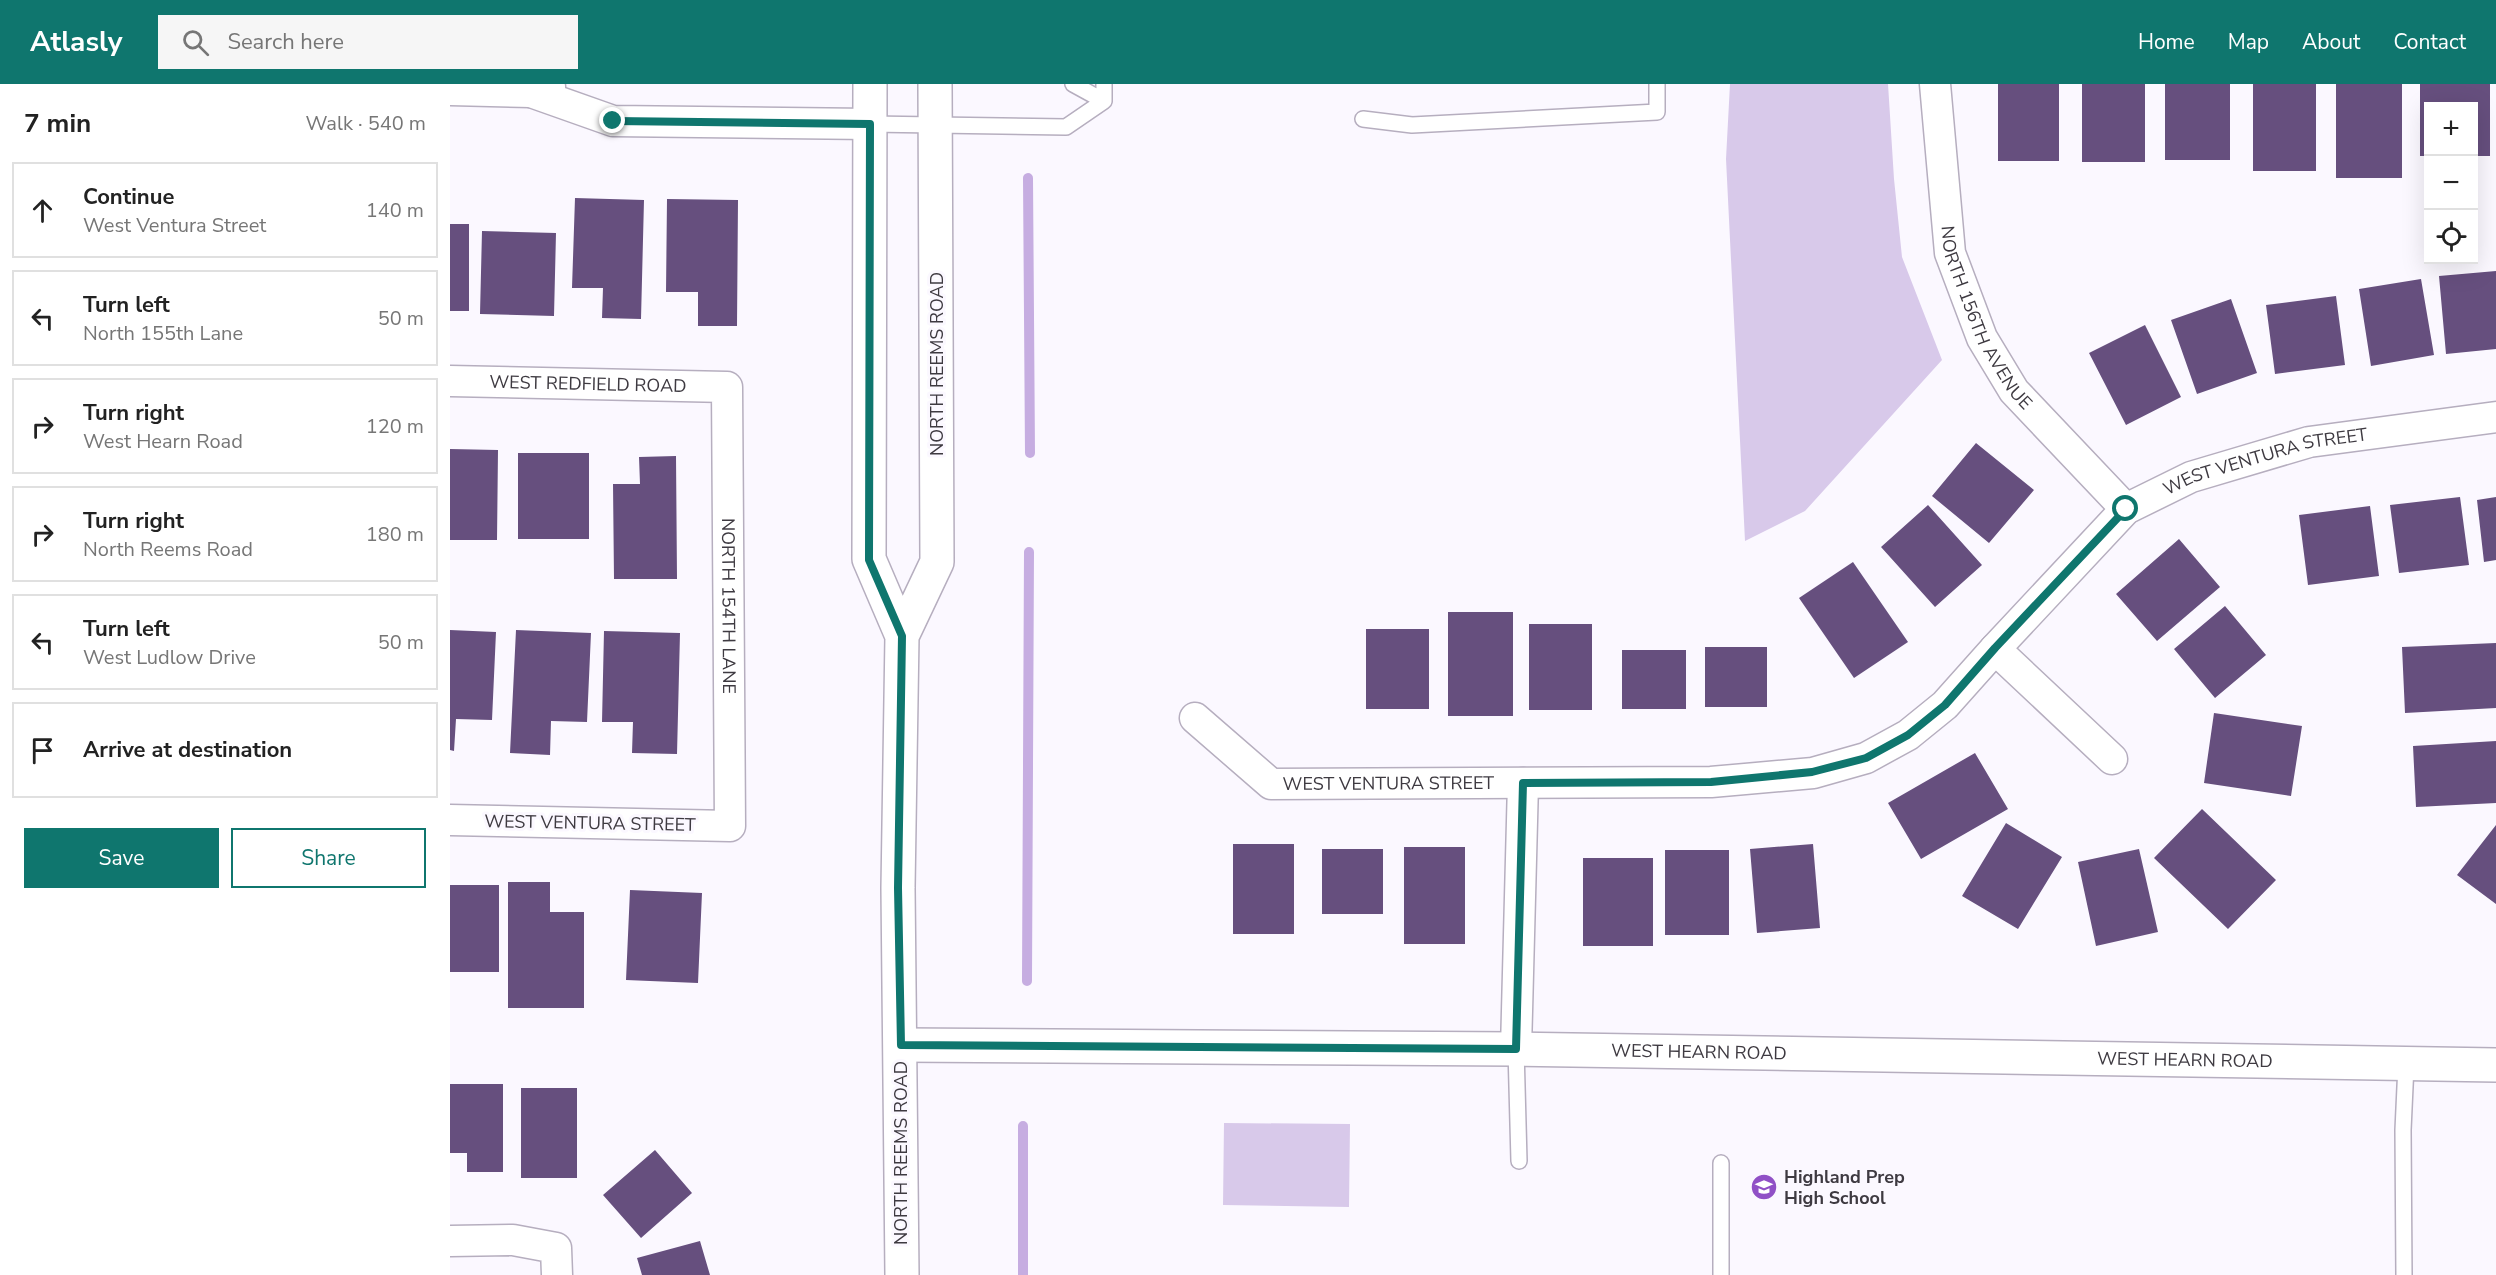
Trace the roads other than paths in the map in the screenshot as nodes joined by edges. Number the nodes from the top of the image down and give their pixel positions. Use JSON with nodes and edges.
{"nodes":[{"id":1,"x":562,"y":84,"type":"edge"},
{"id":2,"x":870,"y":84,"type":"edge"},
{"id":3,"x":935,"y":84,"type":"edge"},
{"id":4,"x":1073,"y":84,"type":"edge"},
{"id":5,"x":1104,"y":84,"type":"edge"},
{"id":6,"x":1657,"y":84,"type":"edge"},
{"id":7,"x":1935,"y":84,"type":"edge"},
{"id":8,"x":450,"y":90,"type":"edge"},
{"id":9,"x":531,"y":92,"type":"junction"},
{"id":10,"x":1104,"y":101,"type":"junction"},
{"id":11,"x":1363,"y":119,"type":"dead end"},
{"id":12,"x":870,"y":124,"type":"junction"},
{"id":13,"x":936,"y":125,"type":"junction"},
{"id":14,"x":450,"y":381,"type":"edge"},
{"id":15,"x":727,"y":387,"type":"joint"},
{"id":16,"x":2496,"y":417,"type":"edge"},
{"id":17,"x":2126,"y":509,"type":"junction"},
{"id":18,"x":902,"y":636,"type":"junction"},
{"id":19,"x":1995,"y":648,"type":"junction"},
{"id":20,"x":1195,"y":718,"type":"dead end"},
{"id":21,"x":2112,"y":759,"type":"dead end"},
{"id":22,"x":1523,"y":783,"type":"junction"},
{"id":23,"x":450,"y":820,"type":"edge"},
{"id":24,"x":730,"y":825,"type":"joint"},
{"id":25,"x":901,"y":1045,"type":"junction"},
{"id":26,"x":1516,"y":1049,"type":"junction"},
{"id":27,"x":2406,"y":1065,"type":"junction"},
{"id":28,"x":2496,"y":1065,"type":"edge"},
{"id":29,"x":1519,"y":1161,"type":"dead end"},
{"id":30,"x":1720,"y":1163,"type":"dead end"},
{"id":31,"x":450,"y":1241,"type":"edge"},
{"id":32,"x":556,"y":1261,"type":"edge"},
{"id":33,"x":2404,"y":1273,"type":"edge"},
{"id":34,"x":902,"y":1275,"type":"edge"},
{"id":35,"x":1721,"y":1275,"type":"edge"}],
"edges":[{"from":1,"to":9,"type":"street"},
{"from":2,"to":12,"type":"main road","name":"NORTH REEMS ROAD"},
{"from":3,"to":13,"type":"main road","name":"NORTH REEMS ROAD"},
{"from":4,"to":10,"type":"lane"},
{"from":5,"to":10,"type":"lane"},
{"from":6,"to":11,"type":"lane"},
{"from":7,"to":17,"type":"street","name":"NORTH 156TH AVENUE"},
{"from":8,"to":9,"type":"street"},
{"from":9,"to":12,"type":"street"},
{"from":10,"to":13,"type":"lane"},
{"from":12,"to":13,"type":"lane"},
{"from":12,"to":18,"type":"main road","name":"NORTH REEMS ROAD"},
{"from":13,"to":18,"type":"main road","name":"NORTH REEMS ROAD"},
{"from":14,"to":15,"type":"street","name":"WEST REDFIELD ROAD"},
{"from":15,"to":24,"type":"street","name":"NORTH 154TH LANE"},
{"from":16,"to":17,"type":"street","name":"WEST VENTURA STREET"},
{"from":17,"to":19,"type":"street","name":"WEST VENTURA STREET"},
{"from":18,"to":25,"type":"main road","name":"NORTH REEMS ROAD"},
{"from":19,"to":21,"type":"street"},
{"from":19,"to":22,"type":"street","name":"WEST VENTURA STREET"},
{"from":20,"to":22,"type":"street","name":"WEST VENTURA STREET"},
{"from":22,"to":26,"type":"street"},
{"from":23,"to":24,"type":"street","name":"WEST VENTURA STREET"},
{"from":25,"to":26,"type":"main road","name":"WEST HEARN ROAD"},
{"from":25,"to":34,"type":"main road","name":"NORTH REEMS ROAD"},
{"from":26,"to":27,"type":"main road","name":"WEST HEARN ROAD"},
{"from":26,"to":29,"type":"lane"},
{"from":27,"to":28,"type":"main road","name":"WEST HEARN ROAD"},
{"from":27,"to":33,"type":"lane"},
{"from":30,"to":35,"type":"lane"},
{"from":31,"to":32,"type":"street"}]}
